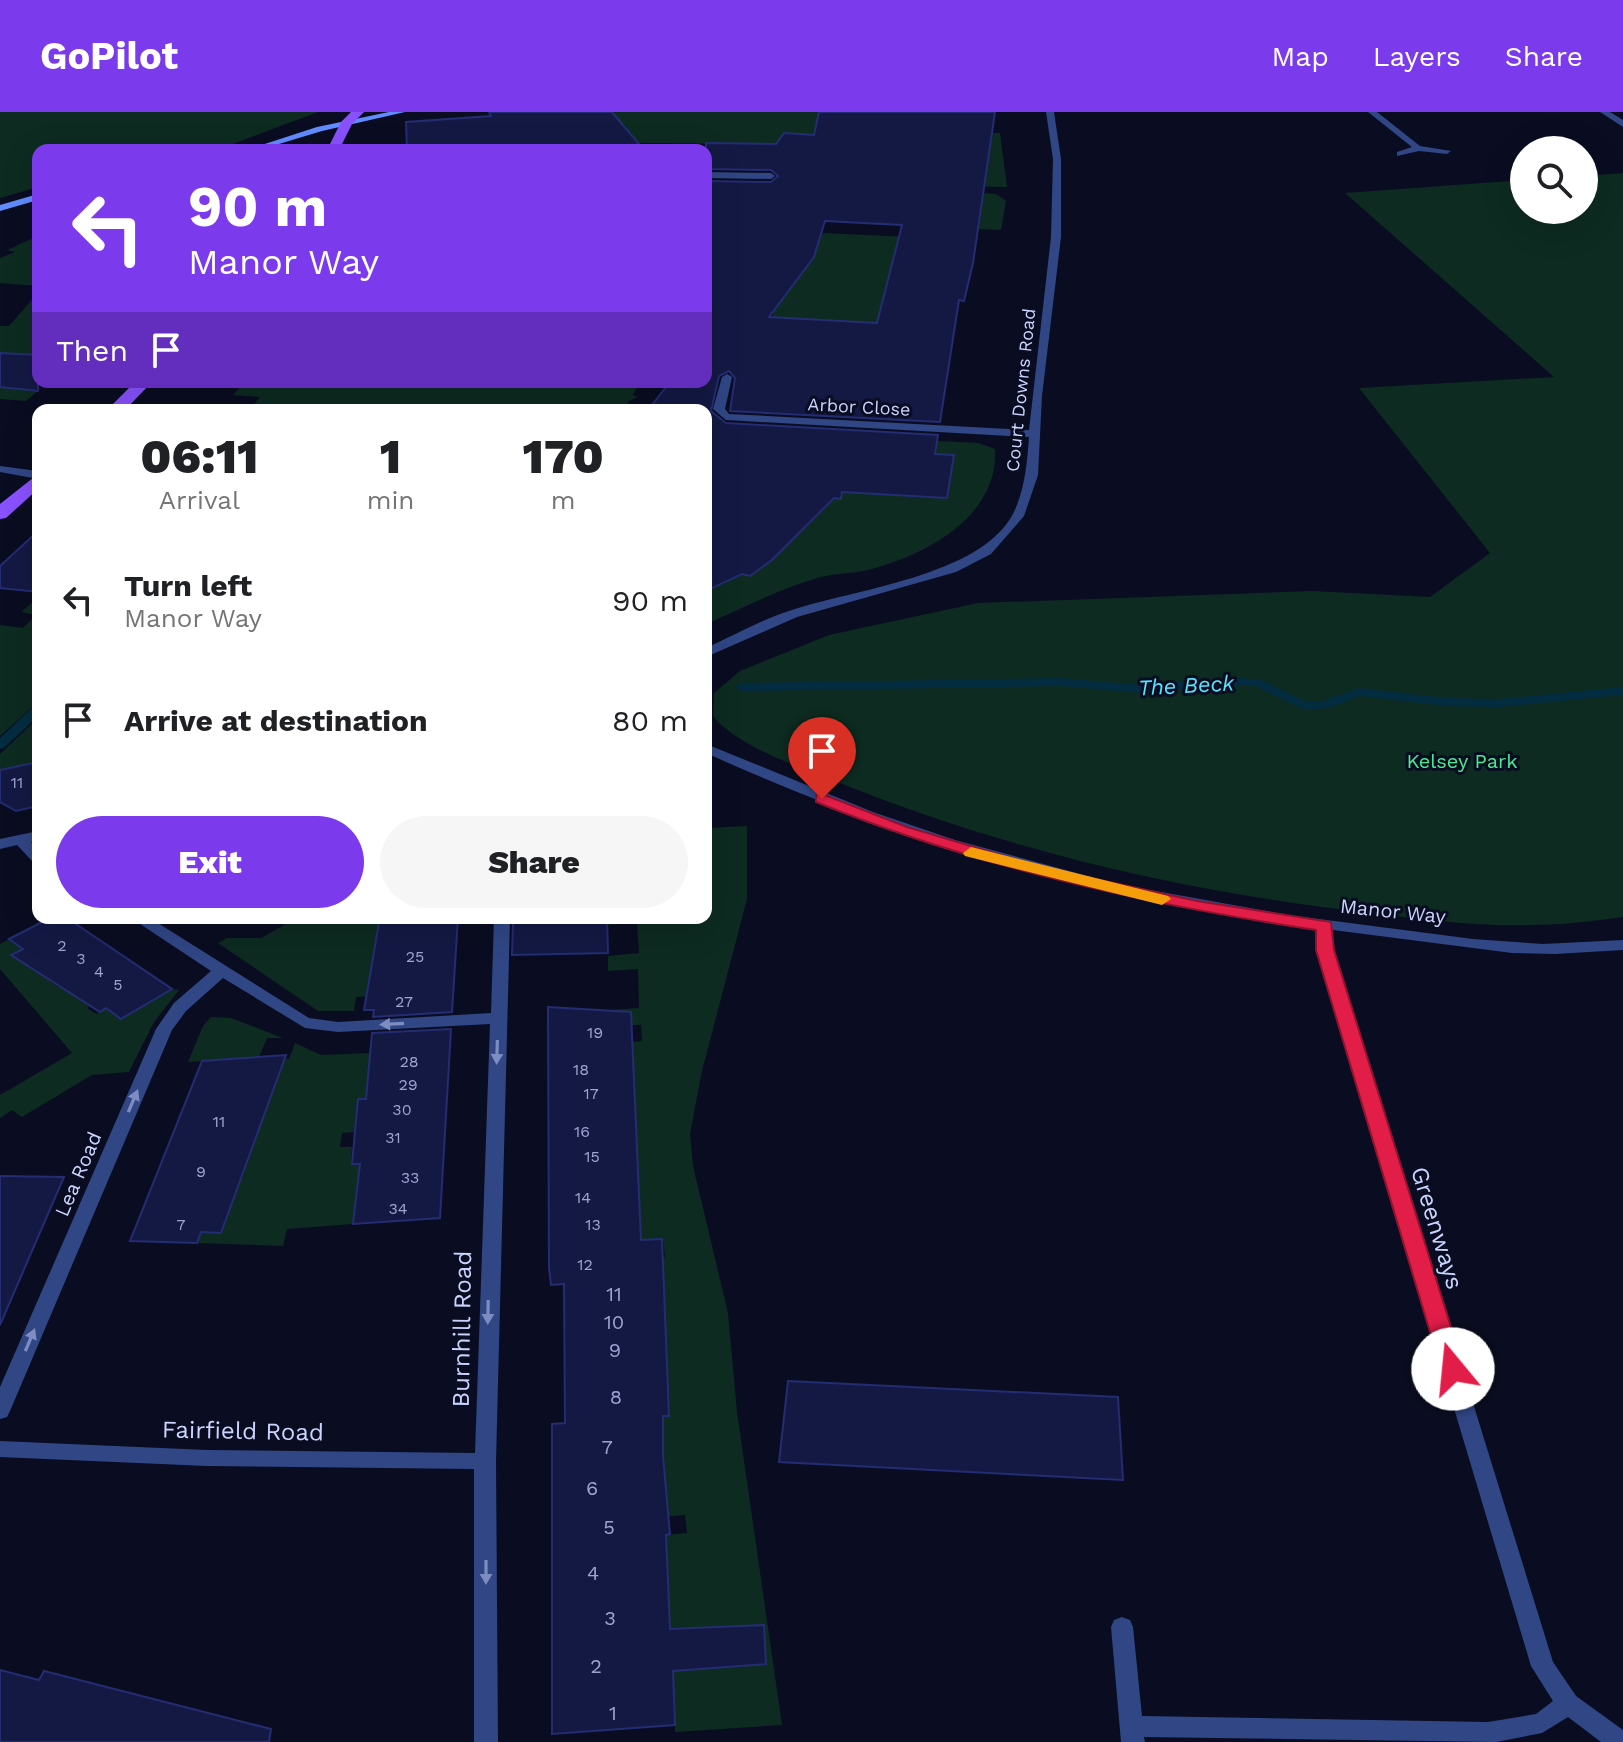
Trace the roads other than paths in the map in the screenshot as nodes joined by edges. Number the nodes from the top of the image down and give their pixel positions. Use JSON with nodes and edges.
{"nodes":[{"id":1,"x":358,"y":112,"type":"edge"},
{"id":2,"x":401,"y":112,"type":"edge"},
{"id":3,"x":1050,"y":112,"type":"edge"},
{"id":4,"x":1372,"y":112,"type":"edge"},
{"id":5,"x":1604,"y":112,"type":"edge"},
{"id":6,"x":347,"y":122,"type":"junction"},
{"id":7,"x":1623,"y":124,"type":"edge"},
{"id":8,"x":271,"y":144,"type":"edge"},
{"id":9,"x":336,"y":144,"type":"edge"},
{"id":10,"x":1418,"y":148,"type":"junction"},
{"id":11,"x":1447,"y":151,"type":"dead end"},
{"id":12,"x":1400,"y":154,"type":"dead end"},
{"id":13,"x":712,"y":175,"type":"edge"},
{"id":14,"x":771,"y":176,"type":"dead end"},
{"id":15,"x":32,"y":199,"type":"edge"},
{"id":16,"x":0,"y":208,"type":"edge"},
{"id":17,"x":727,"y":377,"type":"dead end"},
{"id":18,"x":138,"y":388,"type":"edge"},
{"id":19,"x":121,"y":404,"type":"edge"},
{"id":20,"x":1034,"y":434,"type":"junction"},
{"id":21,"x":0,"y":469,"type":"edge"},
{"id":22,"x":32,"y":476,"type":"edge"},
{"id":23,"x":32,"y":483,"type":"edge"},
{"id":24,"x":0,"y":514,"type":"edge"},
{"id":25,"x":712,"y":650,"type":"edge"},
{"id":26,"x":712,"y":751,"type":"edge"},
{"id":27,"x":32,"y":837,"type":"edge"},
{"id":28,"x":21,"y":840,"type":"junction"},
{"id":29,"x":0,"y":844,"type":"edge"},
{"id":30,"x":32,"y":852,"type":"edge"},
{"id":31,"x":148,"y":924,"type":"edge"},
{"id":32,"x":502,"y":924,"type":"edge"},
{"id":33,"x":1325,"y":926,"type":"junction"},
{"id":34,"x":1623,"y":945,"type":"edge"},
{"id":35,"x":221,"y":971,"type":"junction"},
{"id":36,"x":498,"y":1018,"type":"junction"},
{"id":37,"x":0,"y":1411,"type":"edge"},
{"id":38,"x":0,"y":1449,"type":"edge"},
{"id":39,"x":485,"y":1461,"type":"junction"},
{"id":40,"x":1122,"y":1627,"type":"dead end"},
{"id":41,"x":1568,"y":1703,"type":"junction"},
{"id":42,"x":1132,"y":1734,"type":"edge"},
{"id":43,"x":1623,"y":1741,"type":"edge"},
{"id":44,"x":486,"y":1742,"type":"edge"}],
"edges":[{"from":1,"to":6,"type":"main road"},
{"from":2,"to":6,"type":"main road"},
{"from":3,"to":20,"type":"street","name":"Court Downs Road"},
{"from":4,"to":10,"type":"street"},
{"from":5,"to":7,"type":"street"},
{"from":6,"to":8,"type":"main road"},
{"from":6,"to":9,"type":"main road"},
{"from":10,"to":11,"type":"street"},
{"from":10,"to":12,"type":"street"},
{"from":13,"to":14,"type":"street"},
{"from":15,"to":16,"type":"main road"},
{"from":17,"to":20,"type":"street","name":"Arbor Close"},
{"from":18,"to":19,"type":"main road"},
{"from":20,"to":25,"type":"street","name":"Court Downs Road"},
{"from":21,"to":22,"type":"street"},
{"from":23,"to":24,"type":"main road"},
{"from":26,"to":33,"type":"street","name":"Manor Way"},
{"from":27,"to":28,"type":"street"},
{"from":28,"to":29,"type":"street"},
{"from":28,"to":30,"type":"street"},
{"from":31,"to":35,"type":"street"},
{"from":32,"to":36,"type":"street","name":"Burnhill Road"},
{"from":33,"to":34,"type":"street","name":"Manor Way"},
{"from":33,"to":41,"type":"street","name":"Greenways"},
{"from":36,"to":35,"type":"street","one_way":true},
{"from":37,"to":35,"type":"street","name":"Lea Road","one_way":true},
{"from":36,"to":39,"type":"street","name":"Burnhill Road","one_way":true},
{"from":38,"to":39,"type":"street","name":"Fairfield Road"},
{"from":39,"to":44,"type":"street","name":"Burnhill Road","one_way":true},
{"from":40,"to":42,"type":"street"},
{"from":41,"to":42,"type":"street"},
{"from":41,"to":43,"type":"street","name":"Greenways"}]}
